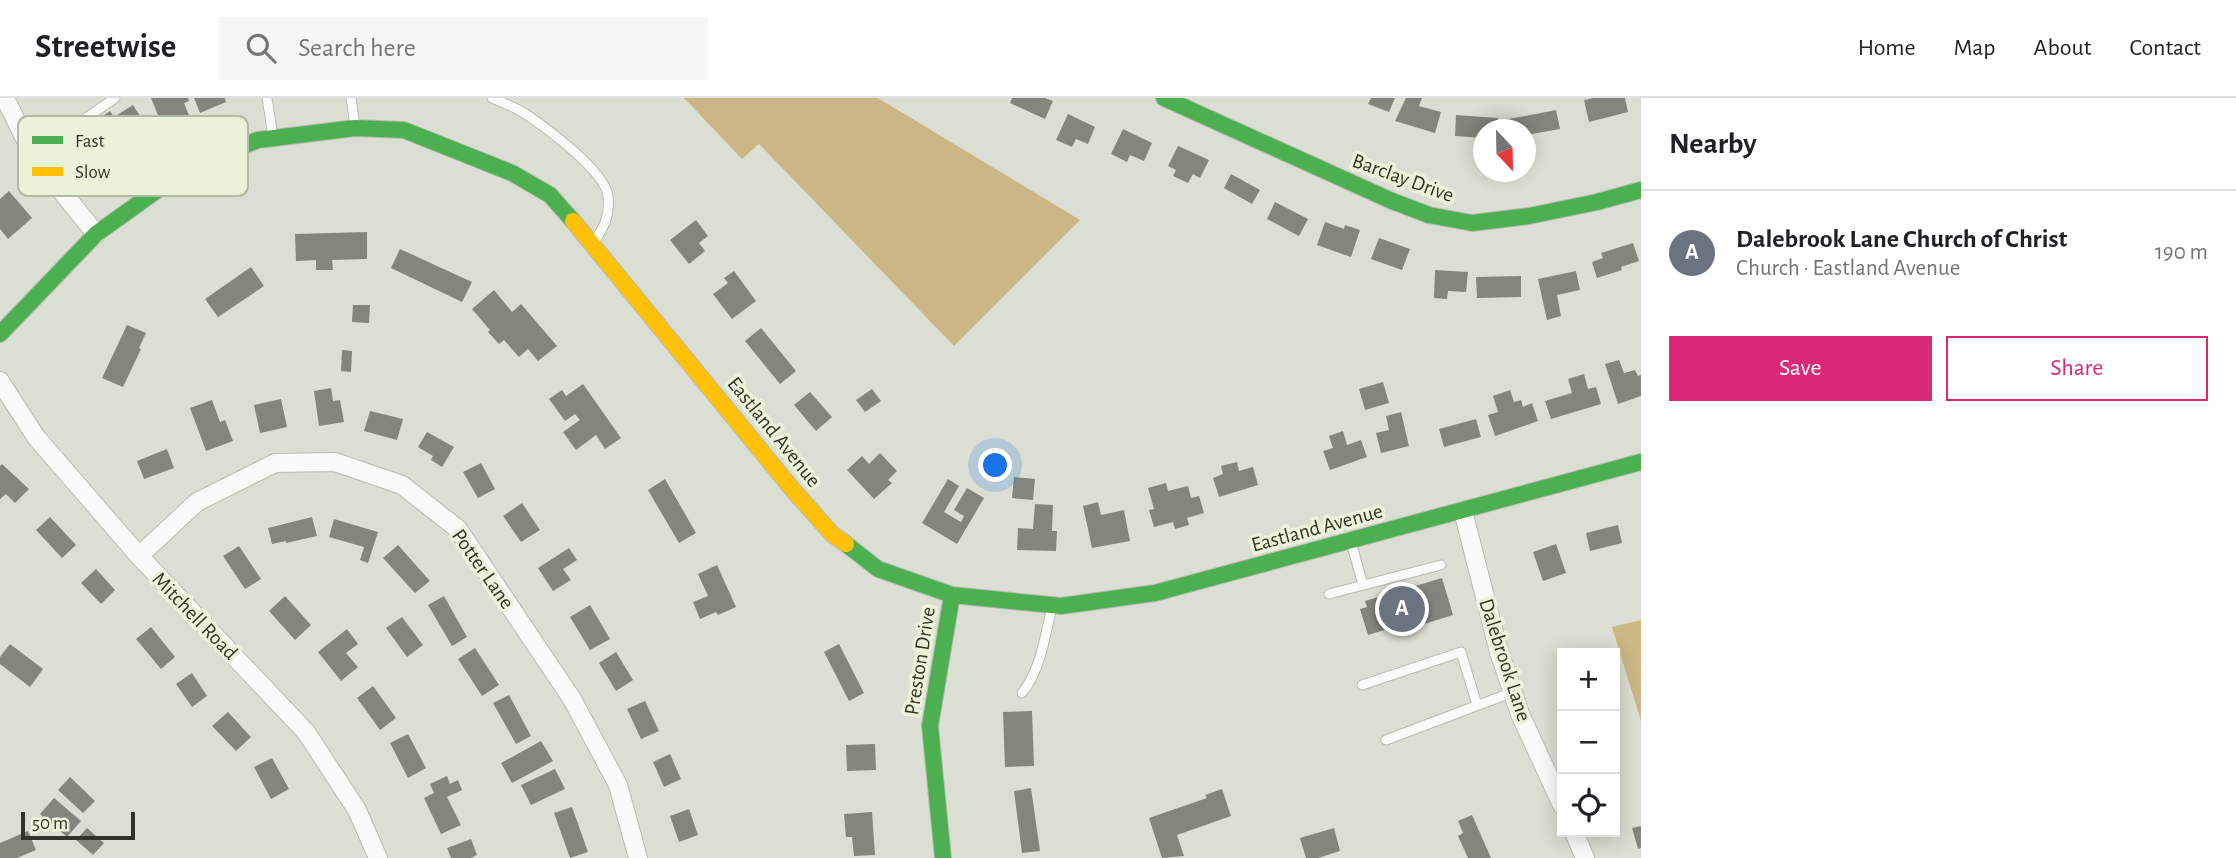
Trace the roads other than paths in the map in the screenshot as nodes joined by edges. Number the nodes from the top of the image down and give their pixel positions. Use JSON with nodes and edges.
{"nodes":[{"id":1,"x":5,"y":98,"type":"edge"},
{"id":2,"x":115,"y":98,"type":"edge"},
{"id":3,"x":267,"y":98,"type":"edge"},
{"id":4,"x":351,"y":98,"type":"edge"},
{"id":5,"x":492,"y":98,"type":"edge"},
{"id":6,"x":1164,"y":98,"type":"edge"},
{"id":7,"x":89,"y":116,"type":"edge"},
{"id":8,"x":18,"y":124,"type":"edge"},
{"id":9,"x":355,"y":128,"type":"junction"},
{"id":10,"x":273,"y":138,"type":"junction"},
{"id":11,"x":248,"y":144,"type":"edge"},
{"id":12,"x":1641,"y":190,"type":"edge"},
{"id":13,"x":66,"y":196,"type":"edge"},
{"id":14,"x":148,"y":196,"type":"edge"},
{"id":15,"x":96,"y":233,"type":"junction"},
{"id":16,"x":593,"y":243,"type":"junction"},
{"id":17,"x":0,"y":334,"type":"edge"},
{"id":18,"x":0,"y":381,"type":"edge"},
{"id":19,"x":1641,"y":462,"type":"edge"},
{"id":20,"x":1464,"y":511,"type":"junction"},
{"id":21,"x":1351,"y":541,"type":"junction"},
{"id":22,"x":139,"y":556,"type":"junction"},
{"id":23,"x":1441,"y":565,"type":"dead end"},
{"id":24,"x":1363,"y":585,"type":"junction"},
{"id":25,"x":1329,"y":594,"type":"dead end"},
{"id":26,"x":952,"y":596,"type":"junction"},
{"id":27,"x":1053,"y":606,"type":"junction"},
{"id":28,"x":1362,"y":685,"type":"dead end"},
{"id":29,"x":1513,"y":692,"type":"junction"},
{"id":30,"x":1022,"y":693,"type":"dead end"},
{"id":31,"x":1477,"y":705,"type":"junction"},
{"id":32,"x":1385,"y":740,"type":"dead end"},
{"id":33,"x":1557,"y":793,"type":"edge"},
{"id":34,"x":1576,"y":837,"type":"edge"},
{"id":35,"x":377,"y":858,"type":"edge"},
{"id":36,"x":638,"y":858,"type":"edge"},
{"id":37,"x":943,"y":858,"type":"edge"},
{"id":38,"x":1585,"y":858,"type":"edge"}],
"edges":[{"from":1,"to":8,"type":"street"},
{"from":2,"to":7,"type":"lane"},
{"from":3,"to":10,"type":"lane"},
{"from":4,"to":9,"type":"lane"},
{"from":5,"to":16,"type":"lane"},
{"from":6,"to":12,"type":"street","name":"Barclay Drive"},
{"from":9,"to":10,"type":"street","name":"Eastland Avenue"},
{"from":9,"to":16,"type":"street","name":"Eastland Avenue"},
{"from":10,"to":11,"type":"street","name":"Eastland Avenue"},
{"from":13,"to":15,"type":"street"},
{"from":14,"to":15,"type":"street","name":"Eastland Avenue"},
{"from":15,"to":17,"type":"street","name":"Eastland Avenue"},
{"from":16,"to":26,"type":"street","name":"Eastland Avenue"},
{"from":18,"to":22,"type":"street","name":"Mitchell Road"},
{"from":19,"to":20,"type":"street","name":"Eastland Avenue"},
{"from":20,"to":21,"type":"street","name":"Eastland Avenue"},
{"from":20,"to":29,"type":"street","name":"Dalebrook Lane"},
{"from":21,"to":24,"type":"lane"},
{"from":21,"to":27,"type":"street","name":"Eastland Avenue"},
{"from":22,"to":35,"type":"street","name":"Mitchell Road"},
{"from":22,"to":36,"type":"street","name":"Potter Lane"},
{"from":23,"to":24,"type":"lane"},
{"from":24,"to":25,"type":"lane"},
{"from":26,"to":27,"type":"street","name":"Eastland Avenue"},
{"from":26,"to":37,"type":"street","name":"Preston Drive"},
{"from":27,"to":30,"type":"lane"},
{"from":28,"to":31,"type":"lane"},
{"from":29,"to":31,"type":"lane"},
{"from":29,"to":33,"type":"street","name":"Dalebrook Lane"},
{"from":31,"to":32,"type":"lane"},
{"from":34,"to":38,"type":"street"}]}
